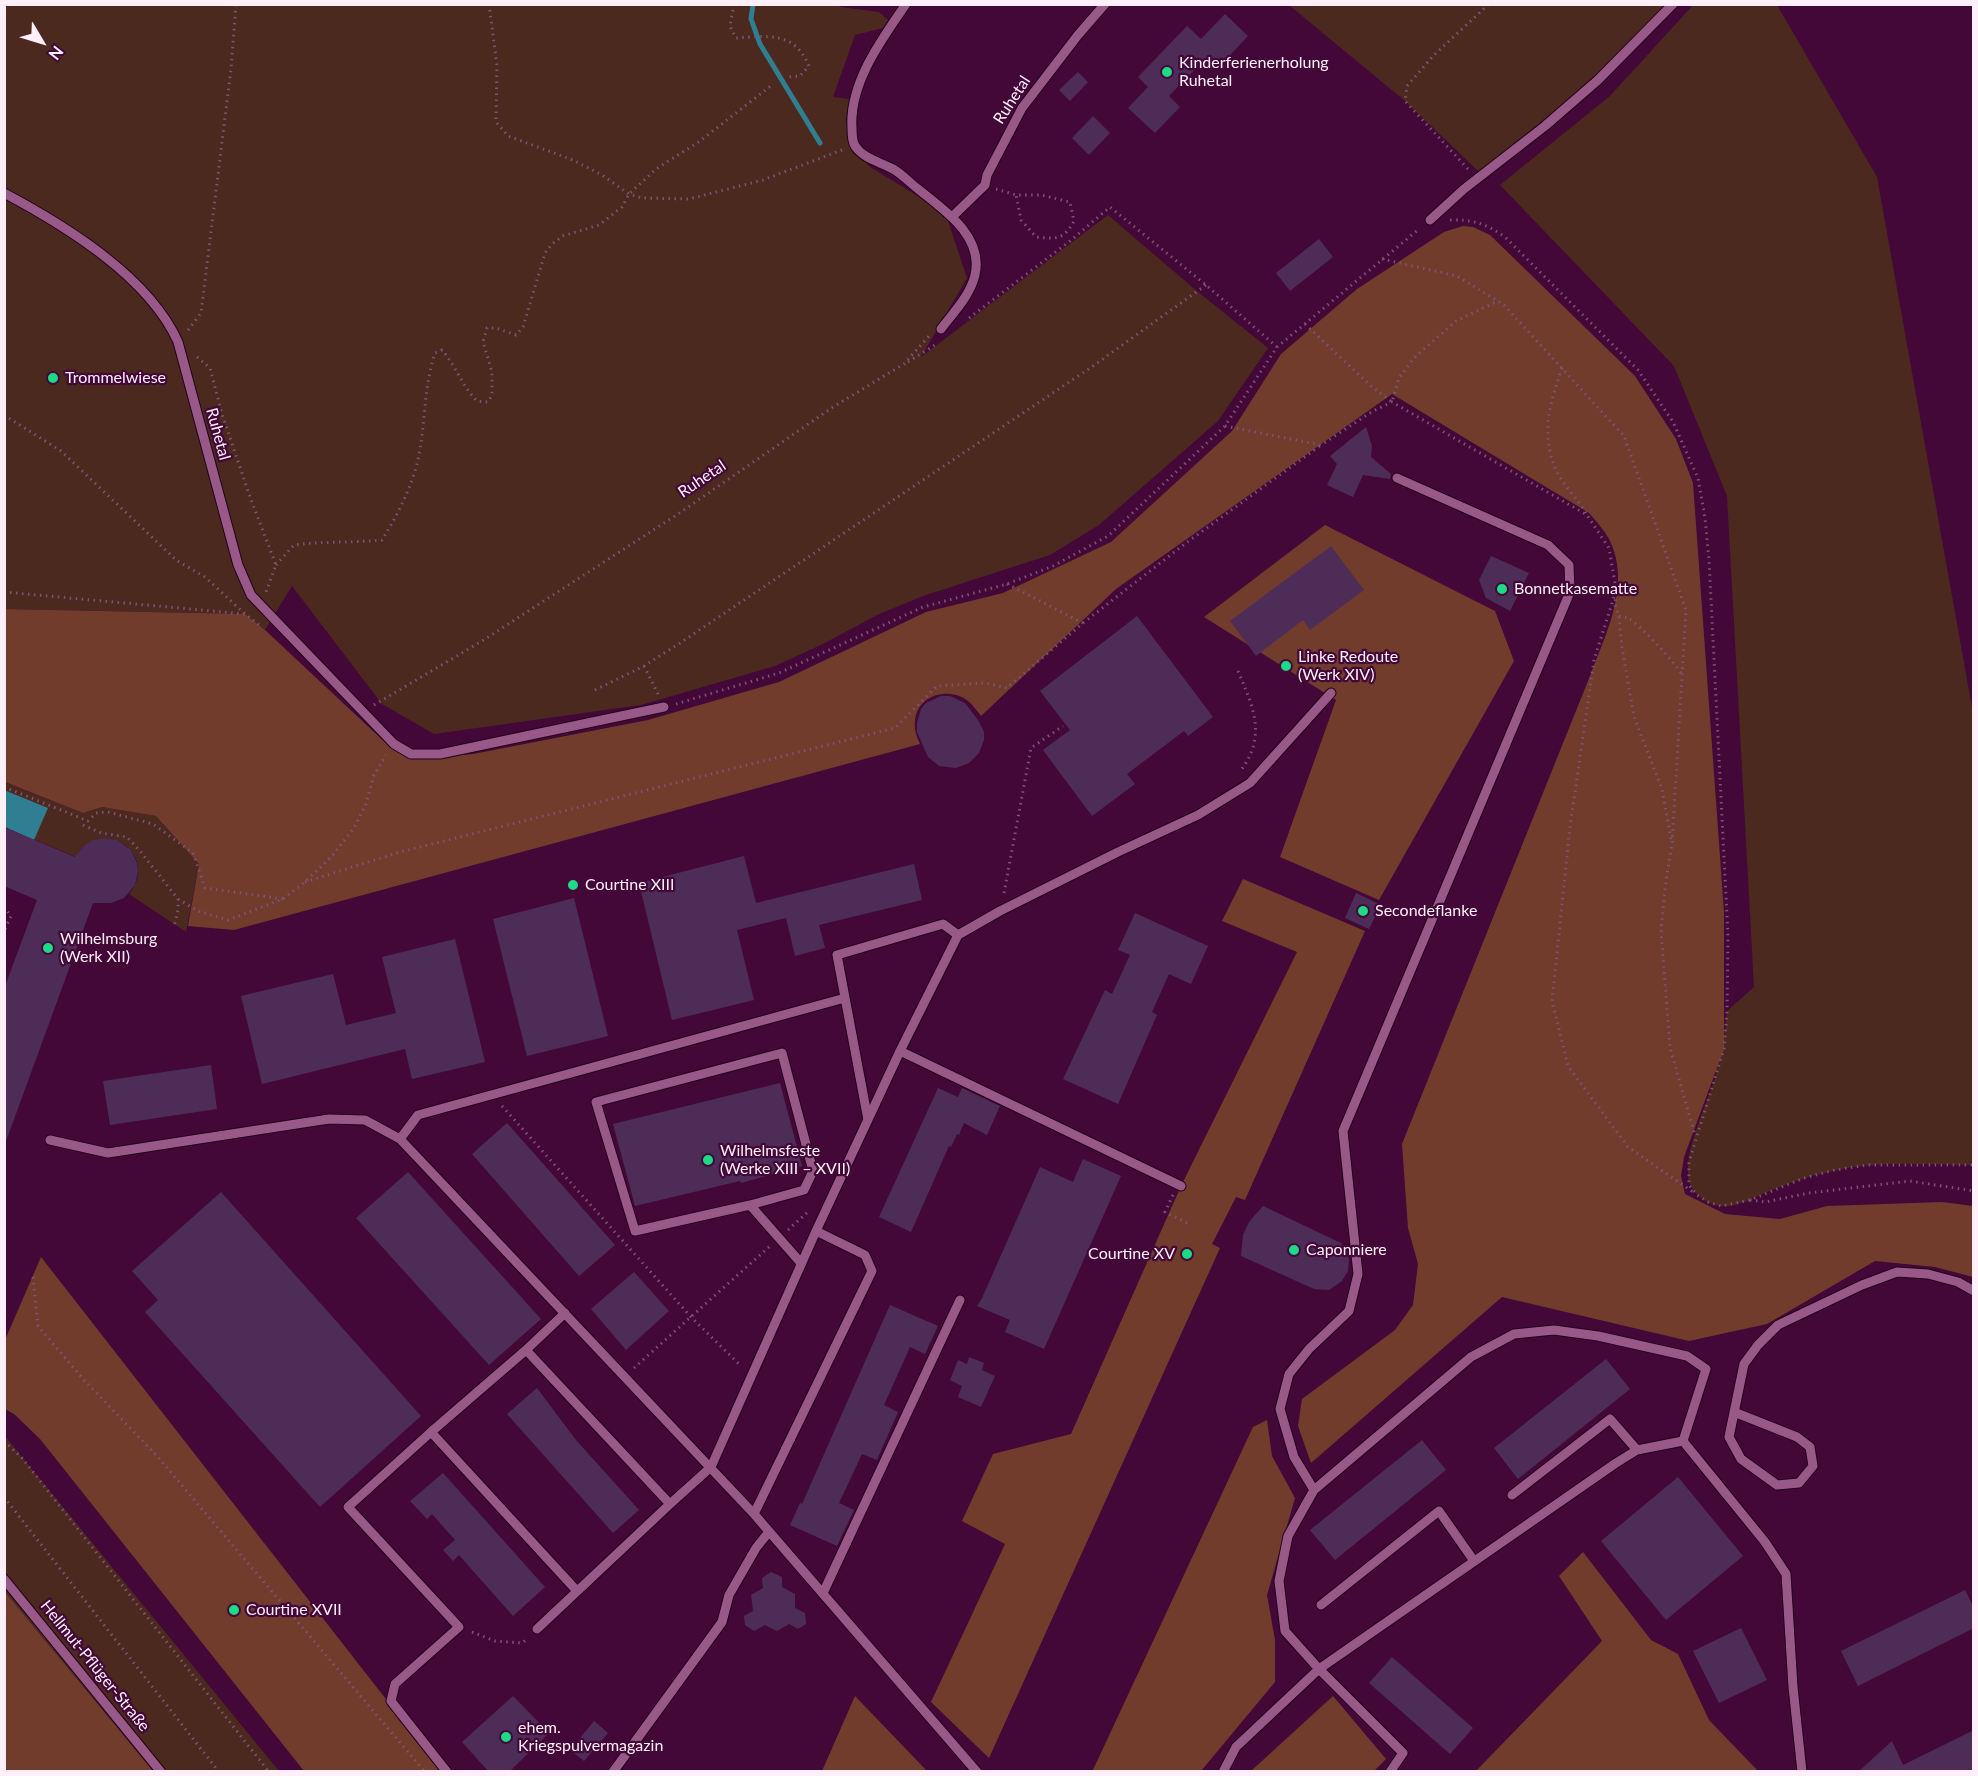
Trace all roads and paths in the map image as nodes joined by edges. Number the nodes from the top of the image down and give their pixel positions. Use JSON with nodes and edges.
{"nodes":[{"id":1,"x":236,"y":4,"type":"edge"},
{"id":2,"x":489,"y":4,"type":"edge"},
{"id":3,"x":734,"y":4,"type":"edge"},
{"id":4,"x":906,"y":4,"type":"edge"},
{"id":5,"x":1105,"y":4,"type":"edge"},
{"id":6,"x":1488,"y":4,"type":"edge"},
{"id":7,"x":1673,"y":4,"type":"edge"},
{"id":8,"x":788,"y":77,"type":"dead end"},
{"id":9,"x":772,"y":85,"type":"dead end"},
{"id":10,"x":855,"y":145,"type":"junction"},
{"id":11,"x":1476,"y":178,"type":"junction"},
{"id":12,"x":985,"y":185,"type":"junction"},
{"id":13,"x":4,"y":193,"type":"edge"},
{"id":14,"x":629,"y":194,"type":"junction"},
{"id":15,"x":1016,"y":195,"type":"junction"},
{"id":16,"x":953,"y":216,"type":"junction"},
{"id":17,"x":1430,"y":220,"type":"junction"},
{"id":18,"x":1068,"y":232,"type":"junction"},
{"id":19,"x":1070,"y":241,"type":"junction"},
{"id":20,"x":1382,"y":259,"type":"junction"},
{"id":21,"x":1206,"y":285,"type":"junction"},
{"id":22,"x":1498,"y":301,"type":"junction"},
{"id":23,"x":967,"y":319,"type":"dead end"},
{"id":24,"x":1305,"y":324,"type":"junction"},
{"id":25,"x":940,"y":329,"type":"joint"},
{"id":26,"x":925,"y":339,"type":"junction"},
{"id":27,"x":941,"y":340,"type":"dead end"},
{"id":28,"x":178,"y":342,"type":"junction"},
{"id":29,"x":1277,"y":347,"type":"junction"},
{"id":30,"x":932,"y":348,"type":"junction"},
{"id":31,"x":904,"y":364,"type":"junction"},
{"id":32,"x":1562,"y":368,"type":"junction"},
{"id":33,"x":1392,"y":402,"type":"junction"},
{"id":34,"x":4,"y":415,"type":"edge"},
{"id":35,"x":1225,"y":426,"type":"junction"},
{"id":36,"x":1322,"y":445,"type":"junction"},
{"id":37,"x":1397,"y":478,"type":"dead end"},
{"id":38,"x":1587,"y":515,"type":"junction"},
{"id":39,"x":276,"y":565,"type":"junction"},
{"id":40,"x":1007,"y":584,"type":"junction"},
{"id":41,"x":1616,"y":589,"type":"junction"},
{"id":42,"x":4,"y":592,"type":"edge"},
{"id":43,"x":261,"y":605,"type":"junction"},
{"id":44,"x":245,"y":614,"type":"junction"},
{"id":45,"x":1619,"y":616,"type":"junction"},
{"id":46,"x":1083,"y":623,"type":"junction"},
{"id":47,"x":644,"y":666,"type":"junction"},
{"id":48,"x":1238,"y":671,"type":"dead end"},
{"id":49,"x":1683,"y":678,"type":"junction"},
{"id":50,"x":653,"y":684,"type":"dead end"},
{"id":51,"x":595,"y":690,"type":"dead end"},
{"id":52,"x":1331,"y":693,"type":"dead end"},
{"id":53,"x":664,"y":707,"type":"joint"},
{"id":54,"x":366,"y":716,"type":"junction"},
{"id":55,"x":1063,"y":726,"type":"dead end"},
{"id":56,"x":394,"y":744,"type":"junction"},
{"id":57,"x":1235,"y":776,"type":"dead end"},
{"id":58,"x":4,"y":787,"type":"edge"},
{"id":59,"x":83,"y":825,"type":"dead end"},
{"id":60,"x":1672,"y":844,"type":"junction"},
{"id":61,"x":305,"y":882,"type":"junction"},
{"id":62,"x":283,"y":898,"type":"junction"},
{"id":63,"x":178,"y":899,"type":"junction"},
{"id":64,"x":4,"y":907,"type":"edge"},
{"id":65,"x":1000,"y":911,"type":"junction"},
{"id":66,"x":174,"y":927,"type":"dead end"},
{"id":67,"x":4,"y":931,"type":"edge"},
{"id":68,"x":958,"y":935,"type":"junction"},
{"id":69,"x":845,"y":998,"type":"junction"},
{"id":70,"x":900,"y":1051,"type":"junction"},
{"id":71,"x":497,"y":1093,"type":"junction"},
{"id":72,"x":868,"y":1120,"type":"junction"},
{"id":73,"x":1695,"y":1136,"type":"junction"},
{"id":74,"x":400,"y":1138,"type":"junction"},
{"id":75,"x":50,"y":1140,"type":"dead end"},
{"id":76,"x":1974,"y":1165,"type":"edge"},
{"id":77,"x":1179,"y":1186,"type":"joint"},
{"id":78,"x":1974,"y":1191,"type":"edge"},
{"id":79,"x":1697,"y":1195,"type":"junction"},
{"id":80,"x":1750,"y":1200,"type":"junction"},
{"id":81,"x":750,"y":1205,"type":"junction"},
{"id":82,"x":812,"y":1209,"type":"dead end"},
{"id":83,"x":1189,"y":1224,"type":"dead end"},
{"id":84,"x":816,"y":1231,"type":"junction"},
{"id":85,"x":779,"y":1238,"type":"junction"},
{"id":86,"x":801,"y":1263,"type":"junction"},
{"id":87,"x":33,"y":1277,"type":"dead end"},
{"id":88,"x":1974,"y":1291,"type":"edge"},
{"id":89,"x":960,"y":1300,"type":"dead end"},
{"id":90,"x":565,"y":1314,"type":"junction"},
{"id":91,"x":691,"y":1317,"type":"junction"},
{"id":92,"x":526,"y":1350,"type":"junction"},
{"id":93,"x":750,"y":1376,"type":"junction"},
{"id":94,"x":623,"y":1377,"type":"junction"},
{"id":95,"x":1734,"y":1412,"type":"junction"},
{"id":96,"x":431,"y":1432,"type":"junction"},
{"id":97,"x":4,"y":1441,"type":"edge"},
{"id":98,"x":1683,"y":1441,"type":"junction"},
{"id":99,"x":1636,"y":1450,"type":"junction"},
{"id":100,"x":711,"y":1467,"type":"junction"},
{"id":101,"x":1314,"y":1490,"type":"junction"},
{"id":102,"x":1512,"y":1496,"type":"dead end"},
{"id":103,"x":4,"y":1497,"type":"edge"},
{"id":104,"x":670,"y":1504,"type":"junction"},
{"id":105,"x":754,"y":1514,"type":"junction"},
{"id":106,"x":768,"y":1533,"type":"junction"},
{"id":107,"x":1474,"y":1561,"type":"junction"},
{"id":108,"x":4,"y":1579,"type":"edge"},
{"id":109,"x":577,"y":1591,"type":"junction"},
{"id":110,"x":823,"y":1593,"type":"junction"},
{"id":111,"x":1321,"y":1605,"type":"dead end"},
{"id":112,"x":459,"y":1627,"type":"junction"},
{"id":113,"x":537,"y":1629,"type":"joint"},
{"id":114,"x":1319,"y":1670,"type":"junction"},
{"id":115,"x":161,"y":1772,"type":"edge"},
{"id":116,"x":219,"y":1772,"type":"edge"},
{"id":117,"x":269,"y":1772,"type":"edge"},
{"id":118,"x":425,"y":1772,"type":"edge"},
{"id":119,"x":447,"y":1772,"type":"edge"},
{"id":120,"x":613,"y":1772,"type":"edge"},
{"id":121,"x":977,"y":1772,"type":"edge"},
{"id":122,"x":1223,"y":1772,"type":"edge"},
{"id":123,"x":1390,"y":1772,"type":"edge"},
{"id":124,"x":1802,"y":1772,"type":"edge"}],
"edges":[{"from":1,"to":28,"type":"path"},
{"from":2,"to":14,"type":"path"},
{"from":3,"to":8,"type":"path"},
{"from":4,"to":10,"type":"lane"},
{"from":5,"to":12,"type":"lane","name":"Ruhetal"},
{"from":6,"to":11,"type":"path"},
{"from":7,"to":11,"type":"lane"},
{"from":9,"to":14,"type":"path"},
{"from":10,"to":14,"type":"path"},
{"from":10,"to":16,"type":"lane"},
{"from":11,"to":17,"type":"lane"},
{"from":12,"to":15,"type":"path"},
{"from":12,"to":16,"type":"lane","name":"Ruhetal"},
{"from":13,"to":28,"type":"lane","name":"Ruhetal"},
{"from":14,"to":39,"type":"path"},
{"from":15,"to":18,"type":"path"},
{"from":15,"to":18,"type":"path"},
{"from":16,"to":25,"type":"lane"},
{"from":17,"to":20,"type":"path"},
{"from":17,"to":73,"type":"path"},
{"from":18,"to":19,"type":"path"},
{"from":19,"to":21,"type":"path"},
{"from":19,"to":23,"type":"path"},
{"from":20,"to":22,"type":"path"},
{"from":20,"to":24,"type":"path"},
{"from":21,"to":29,"type":"path"},
{"from":21,"to":47,"type":"path"},
{"from":22,"to":32,"type":"path"},
{"from":22,"to":33,"type":"path"},
{"from":24,"to":29,"type":"path"},
{"from":24,"to":33,"type":"path"},
{"from":25,"to":26,"type":"path","name":"Ruhetal"},
{"from":26,"to":30,"type":"path"},
{"from":26,"to":31,"type":"path","name":"Ruhetal"},
{"from":27,"to":30,"type":"path"},
{"from":28,"to":39,"type":"path"},
{"from":28,"to":43,"type":"lane","name":"Ruhetal"},
{"from":29,"to":35,"type":"path"},
{"from":30,"to":31,"type":"path"},
{"from":31,"to":54,"type":"path","name":"Ruhetal"},
{"from":32,"to":38,"type":"path"},
{"from":32,"to":49,"type":"path"},
{"from":33,"to":36,"type":"path"},
{"from":33,"to":38,"type":"path"},
{"from":34,"to":44,"type":"path"},
{"from":35,"to":36,"type":"path"},
{"from":35,"to":40,"type":"path"},
{"from":36,"to":46,"type":"path"},
{"from":37,"to":101,"type":"lane"},
{"from":38,"to":41,"type":"path"},
{"from":39,"to":43,"type":"path"},
{"from":40,"to":46,"type":"path"},
{"from":40,"to":53,"type":"path"},
{"from":41,"to":45,"type":"path"},
{"from":41,"to":79,"type":"path"},
{"from":42,"to":44,"type":"path"},
{"from":43,"to":44,"type":"path"},
{"from":43,"to":54,"type":"lane","name":"Ruhetal"},
{"from":45,"to":49,"type":"path"},
{"from":45,"to":60,"type":"path"},
{"from":46,"to":61,"type":"path"},
{"from":47,"to":50,"type":"path"},
{"from":47,"to":51,"type":"path"},
{"from":48,"to":57,"type":"path"},
{"from":49,"to":60,"type":"path"},
{"from":52,"to":65,"type":"lane"},
{"from":53,"to":56,"type":"lane","name":"Ruhetal"},
{"from":54,"to":56,"type":"lane","name":"Ruhetal"},
{"from":55,"to":65,"type":"path"},
{"from":56,"to":61,"type":"path"},
{"from":58,"to":62,"type":"path"},
{"from":59,"to":63,"type":"path"},
{"from":60,"to":73,"type":"path"},
{"from":61,"to":62,"type":"path"},
{"from":62,"to":63,"type":"path"},
{"from":63,"to":66,"type":"path"},
{"from":64,"to":67,"type":"path"},
{"from":65,"to":68,"type":"lane"},
{"from":68,"to":69,"type":"lane"},
{"from":68,"to":70,"type":"lane"},
{"from":69,"to":71,"type":"lane"},
{"from":69,"to":72,"type":"lane"},
{"from":70,"to":72,"type":"lane"},
{"from":70,"to":77,"type":"lane"},
{"from":71,"to":74,"type":"lane"},
{"from":71,"to":91,"type":"path"},
{"from":72,"to":84,"type":"lane"},
{"from":73,"to":79,"type":"path"},
{"from":74,"to":75,"type":"lane"},
{"from":74,"to":90,"type":"lane"},
{"from":76,"to":80,"type":"path"},
{"from":77,"to":83,"type":"path"},
{"from":78,"to":80,"type":"path"},
{"from":79,"to":80,"type":"path"},
{"from":81,"to":81,"type":"lane"},
{"from":81,"to":85,"type":"lane"},
{"from":82,"to":85,"type":"path"},
{"from":84,"to":86,"type":"lane"},
{"from":84,"to":105,"type":"lane"},
{"from":85,"to":86,"type":"lane"},
{"from":85,"to":91,"type":"path"},
{"from":86,"to":93,"type":"lane"},
{"from":87,"to":118,"type":"path"},
{"from":88,"to":95,"type":"lane"},
{"from":89,"to":110,"type":"lane"},
{"from":90,"to":92,"type":"lane"},
{"from":90,"to":94,"type":"lane"},
{"from":91,"to":93,"type":"path"},
{"from":91,"to":94,"type":"path"},
{"from":92,"to":96,"type":"lane"},
{"from":92,"to":104,"type":"lane"},
{"from":93,"to":100,"type":"lane"},
{"from":94,"to":100,"type":"lane"},
{"from":95,"to":95,"type":"lane"},
{"from":96,"to":109,"type":"lane"},
{"from":96,"to":112,"type":"lane"},
{"from":97,"to":117,"type":"path"},
{"from":98,"to":99,"type":"lane"},
{"from":98,"to":101,"type":"lane"},
{"from":98,"to":124,"type":"lane"},
{"from":99,"to":102,"type":"lane"},
{"from":99,"to":107,"type":"lane"},
{"from":100,"to":104,"type":"lane"},
{"from":100,"to":105,"type":"lane"},
{"from":101,"to":114,"type":"lane"},
{"from":103,"to":116,"type":"path"},
{"from":104,"to":109,"type":"lane"},
{"from":105,"to":106,"type":"lane"},
{"from":106,"to":110,"type":"lane"},
{"from":106,"to":120,"type":"lane"},
{"from":107,"to":111,"type":"lane"},
{"from":107,"to":114,"type":"lane"},
{"from":108,"to":115,"type":"lane","name":"Hellmut-Pflüger-Straße"},
{"from":109,"to":113,"type":"lane"},
{"from":110,"to":121,"type":"lane"},
{"from":112,"to":113,"type":"path"},
{"from":112,"to":119,"type":"lane"},
{"from":114,"to":122,"type":"lane"},
{"from":114,"to":123,"type":"lane"}]}
